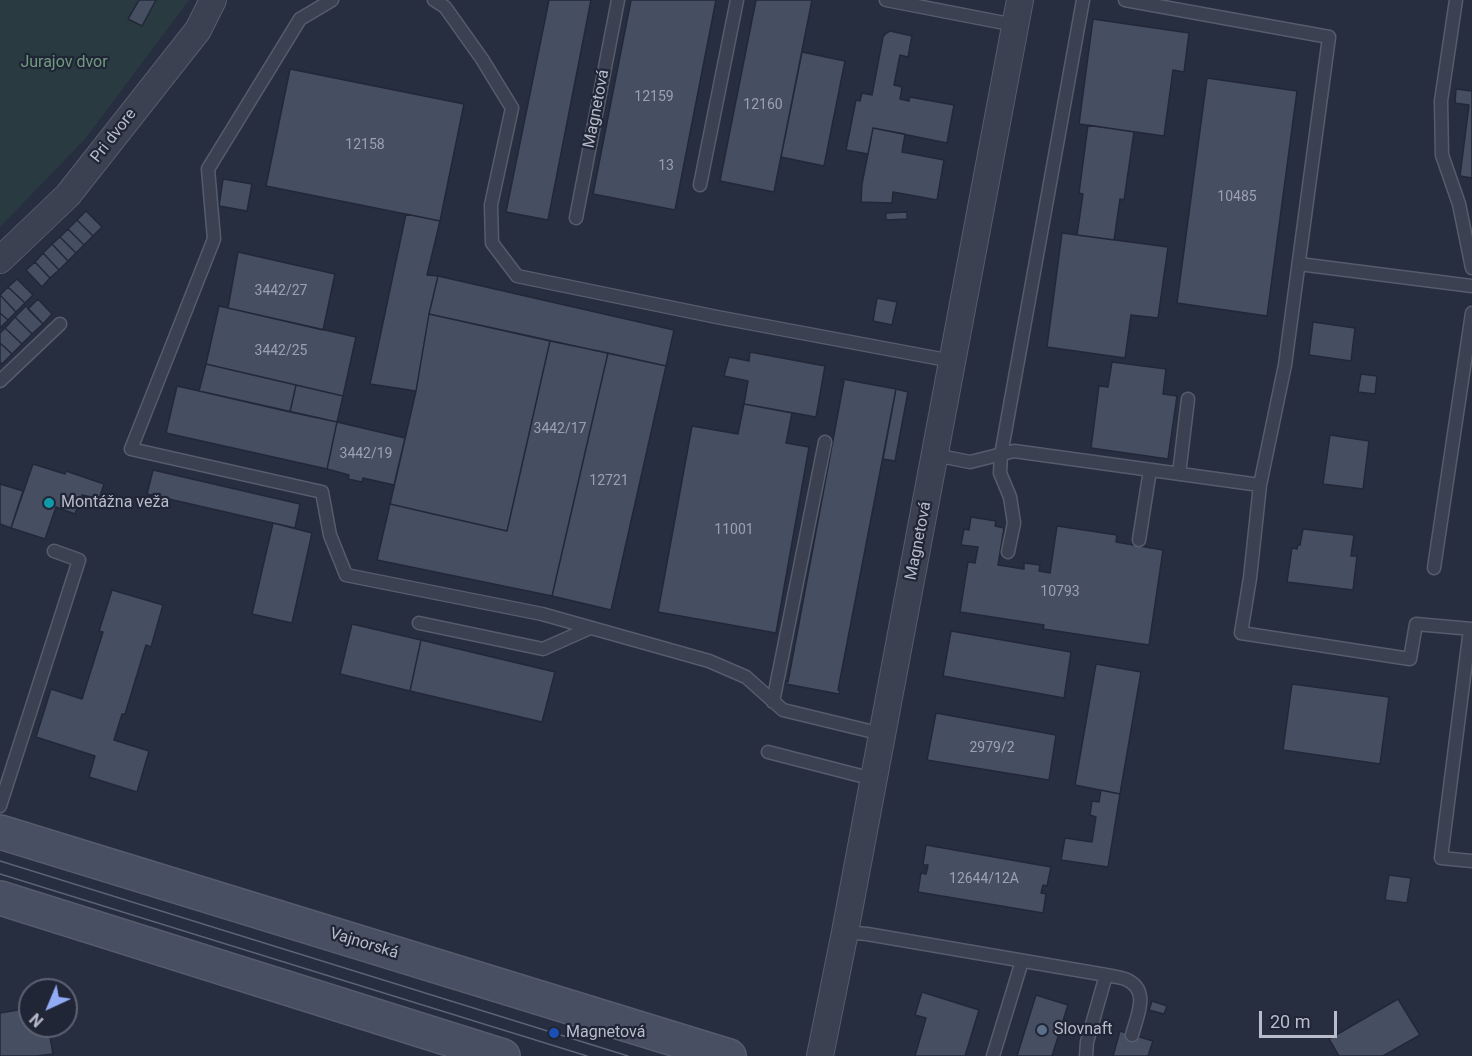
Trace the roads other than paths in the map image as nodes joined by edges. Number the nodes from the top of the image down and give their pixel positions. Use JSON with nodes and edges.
{"nodes":[{"id":1,"x":213,"y":0,"type":"edge"},
{"id":2,"x":332,"y":0,"type":"edge"},
{"id":3,"x":434,"y":0,"type":"edge"},
{"id":4,"x":618,"y":0,"type":"edge"},
{"id":5,"x":737,"y":0,"type":"edge"},
{"id":6,"x":886,"y":0,"type":"edge"},
{"id":7,"x":1020,"y":0,"type":"edge"},
{"id":8,"x":1083,"y":0,"type":"edge"},
{"id":9,"x":1125,"y":0,"type":"edge"},
{"id":10,"x":1456,"y":0,"type":"edge"},
{"id":11,"x":1015,"y":25,"type":"junction"},
{"id":12,"x":700,"y":185,"type":"dead end"},
{"id":13,"x":576,"y":218,"type":"dead end"},
{"id":14,"x":0,"y":260,"type":"edge"},
{"id":15,"x":1299,"y":264,"type":"junction"},
{"id":16,"x":1472,"y":267,"type":"edge"},
{"id":17,"x":1472,"y":286,"type":"edge"},
{"id":18,"x":1472,"y":313,"type":"edge"},
{"id":19,"x":60,"y":324,"type":"dead end"},
{"id":20,"x":952,"y":361,"type":"junction"},
{"id":21,"x":0,"y":381,"type":"edge"},
{"id":22,"x":1188,"y":399,"type":"dead end"},
{"id":23,"x":825,"y":442,"type":"dead end"},
{"id":24,"x":935,"y":455,"type":"junction"},
{"id":25,"x":1000,"y":455,"type":"junction"},
{"id":26,"x":1150,"y":470,"type":"junction"},
{"id":27,"x":1179,"y":474,"type":"junction"},
{"id":28,"x":1260,"y":485,"type":"junction"},
{"id":29,"x":1139,"y":540,"type":"dead end"},
{"id":30,"x":54,"y":551,"type":"dead end"},
{"id":31,"x":1008,"y":552,"type":"dead end"},
{"id":32,"x":1434,"y":568,"type":"dead end"},
{"id":33,"x":419,"y":623,"type":"dead end"},
{"id":34,"x":590,"y":628,"type":"junction"},
{"id":35,"x":1471,"y":629,"type":"edge"},
{"id":36,"x":773,"y":702,"type":"junction"},
{"id":37,"x":882,"y":734,"type":"junction"},
{"id":38,"x":768,"y":752,"type":"dead end"},
{"id":39,"x":873,"y":779,"type":"junction"},
{"id":40,"x":0,"y":806,"type":"edge"},
{"id":41,"x":0,"y":832,"type":"edge"},
{"id":42,"x":1472,"y":861,"type":"edge"},
{"id":43,"x":0,"y":898,"type":"edge"},
{"id":44,"x":845,"y":932,"type":"junction"},
{"id":45,"x":1022,"y":961,"type":"junction"},
{"id":46,"x":1106,"y":975,"type":"junction"},
{"id":47,"x":1132,"y":1035,"type":"dead end"},
{"id":48,"x":500,"y":1055,"type":"edge"},
{"id":49,"x":729,"y":1056,"type":"edge"},
{"id":50,"x":820,"y":1056,"type":"edge"},
{"id":51,"x":993,"y":1056,"type":"edge"},
{"id":52,"x":1086,"y":1056,"type":"edge"}],
"edges":[{"from":1,"to":14,"type":"street","name":"Pri dvore"},
{"from":2,"to":34,"type":"lane"},
{"from":3,"to":20,"type":"lane"},
{"from":4,"to":13,"type":"lane","name":"Magnetová"},
{"from":5,"to":12,"type":"lane"},
{"from":6,"to":11,"type":"lane"},
{"from":7,"to":11,"type":"street","name":"Magnetová"},
{"from":8,"to":25,"type":"lane"},
{"from":9,"to":15,"type":"lane"},
{"from":10,"to":16,"type":"lane"},
{"from":11,"to":20,"type":"street","name":"Magnetová"},
{"from":15,"to":17,"type":"lane"},
{"from":15,"to":28,"type":"lane"},
{"from":18,"to":32,"type":"lane"},
{"from":19,"to":21,"type":"lane"},
{"from":20,"to":24,"type":"street","name":"Magnetová"},
{"from":22,"to":27,"type":"lane"},
{"from":23,"to":36,"type":"lane"},
{"from":24,"to":25,"type":"lane"},
{"from":24,"to":37,"type":"street","name":"Magnetová"},
{"from":25,"to":26,"type":"lane"},
{"from":25,"to":31,"type":"lane"},
{"from":26,"to":27,"type":"lane"},
{"from":26,"to":29,"type":"lane"},
{"from":27,"to":28,"type":"lane"},
{"from":28,"to":35,"type":"lane"},
{"from":30,"to":40,"type":"lane"},
{"from":33,"to":34,"type":"lane"},
{"from":34,"to":36,"type":"lane"},
{"from":35,"to":42,"type":"lane"},
{"from":36,"to":37,"type":"lane"},
{"from":37,"to":39,"type":"street","name":"Magnetová"},
{"from":38,"to":39,"type":"lane"},
{"from":39,"to":44,"type":"street","name":"Magnetová"},
{"from":41,"to":49,"type":"main road","name":"Vajnorská"},
{"from":43,"to":48,"type":"main road"},
{"from":44,"to":45,"type":"lane"},
{"from":44,"to":50,"type":"street","name":"Magnetová"},
{"from":45,"to":46,"type":"lane"},
{"from":45,"to":51,"type":"lane"},
{"from":46,"to":47,"type":"lane"},
{"from":46,"to":52,"type":"lane"}]}
